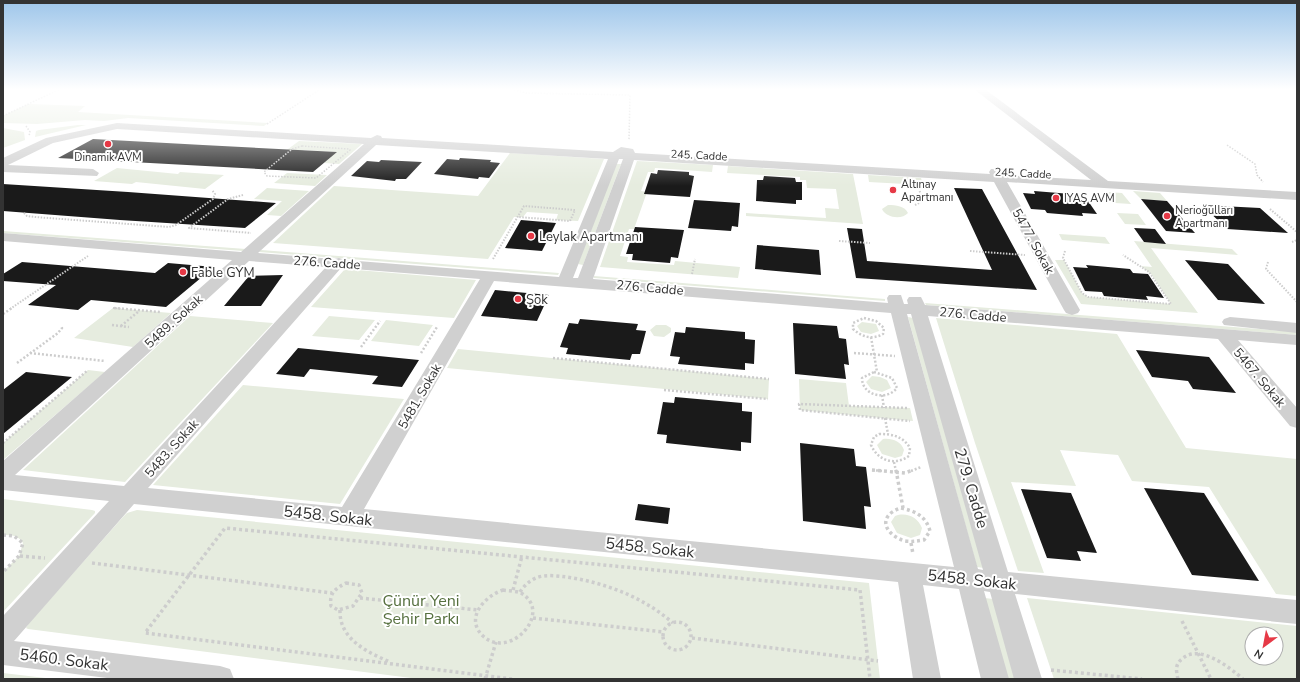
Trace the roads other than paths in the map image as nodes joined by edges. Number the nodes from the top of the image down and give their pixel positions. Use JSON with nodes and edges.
{"nodes":[{"id":1,"x":1022,"y":122,"type":"edge"},
{"id":2,"x":104,"y":126,"type":"junction"},
{"id":3,"x":376,"y":139,"type":"junction"},
{"id":4,"x":36,"y":142,"type":"junction"},
{"id":5,"x":624,"y":151,"type":"junction"},
{"id":6,"x":3,"y":152,"type":"edge"},
{"id":7,"x":3,"y":162,"type":"edge"},
{"id":8,"x":3,"y":168,"type":"edge"},
{"id":9,"x":93,"y":173,"type":"dead end"},
{"id":10,"x":996,"y":175,"type":"junction"},
{"id":11,"x":1101,"y":181,"type":"junction"},
{"id":12,"x":1267,"y":185,"type":"junction"},
{"id":13,"x":1297,"y":185,"type":"edge"},
{"id":14,"x":1280,"y":195,"type":"junction"},
{"id":15,"x":1297,"y":196,"type":"edge"},
{"id":16,"x":1297,"y":208,"type":"edge"},
{"id":17,"x":3,"y":227,"type":"edge"},
{"id":18,"x":3,"y":237,"type":"edge"},
{"id":19,"x":253,"y":245,"type":"junction"},
{"id":20,"x":339,"y":262,"type":"junction"},
{"id":21,"x":492,"y":267,"type":"junction"},
{"id":22,"x":567,"y":275,"type":"junction"},
{"id":23,"x":586,"y":277,"type":"junction"},
{"id":24,"x":906,"y":303,"type":"junction"},
{"id":25,"x":1072,"y":310,"type":"junction"},
{"id":26,"x":1297,"y":328,"type":"edge"},
{"id":27,"x":1223,"y":334,"type":"junction"},
{"id":28,"x":1297,"y":340,"type":"edge"},
{"id":29,"x":1297,"y":421,"type":"edge"},
{"id":30,"x":3,"y":474,"type":"edge"},
{"id":31,"x":3,"y":482,"type":"edge"},
{"id":32,"x":129,"y":495,"type":"junction"},
{"id":33,"x":348,"y":517,"type":"junction"},
{"id":34,"x":911,"y":567,"type":"junction"},
{"id":35,"x":969,"y":579,"type":"junction"},
{"id":36,"x":1000,"y":582,"type":"junction"},
{"id":37,"x":1297,"y":612,"type":"edge"},
{"id":38,"x":3,"y":634,"type":"edge"},
{"id":39,"x":3,"y":652,"type":"edge"},
{"id":40,"x":220,"y":679,"type":"edge"},
{"id":41,"x":927,"y":679,"type":"edge"},
{"id":42,"x":996,"y":679,"type":"edge"},
{"id":43,"x":1028,"y":679,"type":"edge"}],
"edges":[{"from":1,"to":11,"type":"street"},
{"from":2,"to":3,"type":"street","name":"245. Cadde"},
{"from":2,"to":3,"type":"street","name":"245. Cadde"},
{"from":2,"to":4,"type":"street"},
{"from":3,"to":5,"type":"street","name":"245. Cadde"},
{"from":3,"to":19,"type":"street","name":"5489. Sokak"},
{"from":4,"to":6,"type":"street"},
{"from":4,"to":7,"type":"street"},
{"from":5,"to":10,"type":"street","name":"245. Cadde"},
{"from":5,"to":22,"type":"street"},
{"from":5,"to":23,"type":"street"},
{"from":8,"to":9,"type":"street"},
{"from":10,"to":11,"type":"street","name":"245. Cadde"},
{"from":10,"to":25,"type":"street","name":"5477. Sokak"},
{"from":11,"to":12,"type":"street","name":"245. Cadde"},
{"from":11,"to":14,"type":"street","name":"245. Cadde"},
{"from":12,"to":13,"type":"street","name":"245. Cadde"},
{"from":12,"to":14,"type":"street"},
{"from":14,"to":15,"type":"street","name":"245. Cadde"},
{"from":14,"to":16,"type":"street"},
{"from":17,"to":19,"type":"street","name":"276. Cadde"},
{"from":18,"to":19,"type":"street","name":"276. Cadde"},
{"from":19,"to":20,"type":"street","name":"276. Cadde"},
{"from":19,"to":22,"type":"street","name":"276. Cadde"},
{"from":19,"to":30,"type":"street","name":"5489. Sokak"},
{"from":20,"to":21,"type":"street","name":"276. Cadde"},
{"from":20,"to":32,"type":"street","name":"5483. Sokak"},
{"from":21,"to":22,"type":"street","name":"276. Cadde"},
{"from":21,"to":33,"type":"street","name":"5481. Sokak"},
{"from":22,"to":23,"type":"street","name":"276. Cadde"},
{"from":23,"to":24,"type":"street","name":"276. Cadde"},
{"from":24,"to":25,"type":"street","name":"276. Cadde"},
{"from":24,"to":27,"type":"street","name":"276. Cadde"},
{"from":24,"to":35,"type":"street","name":"279. Cadde"},
{"from":24,"to":36,"type":"street","name":"279. Cadde"},
{"from":25,"to":26,"type":"street","name":"276. Cadde"},
{"from":27,"to":28,"type":"street","name":"276. Cadde"},
{"from":27,"to":29,"type":"street","name":"5467. Sokak"},
{"from":31,"to":32,"type":"street","name":"5458. Sokak"},
{"from":32,"to":33,"type":"street","name":"5458. Sokak"},
{"from":32,"to":38,"type":"street","name":"5483. Sokak"},
{"from":33,"to":34,"type":"street","name":"5458. Sokak"},
{"from":34,"to":35,"type":"street","name":"5458. Sokak"},
{"from":34,"to":41,"type":"street"},
{"from":35,"to":36,"type":"street","name":"5458. Sokak"},
{"from":35,"to":42,"type":"street","name":"279. Cadde"},
{"from":36,"to":37,"type":"street","name":"5458. Sokak"},
{"from":36,"to":43,"type":"street","name":"279. Cadde"},
{"from":39,"to":40,"type":"street","name":"5460. Sokak"}]}
